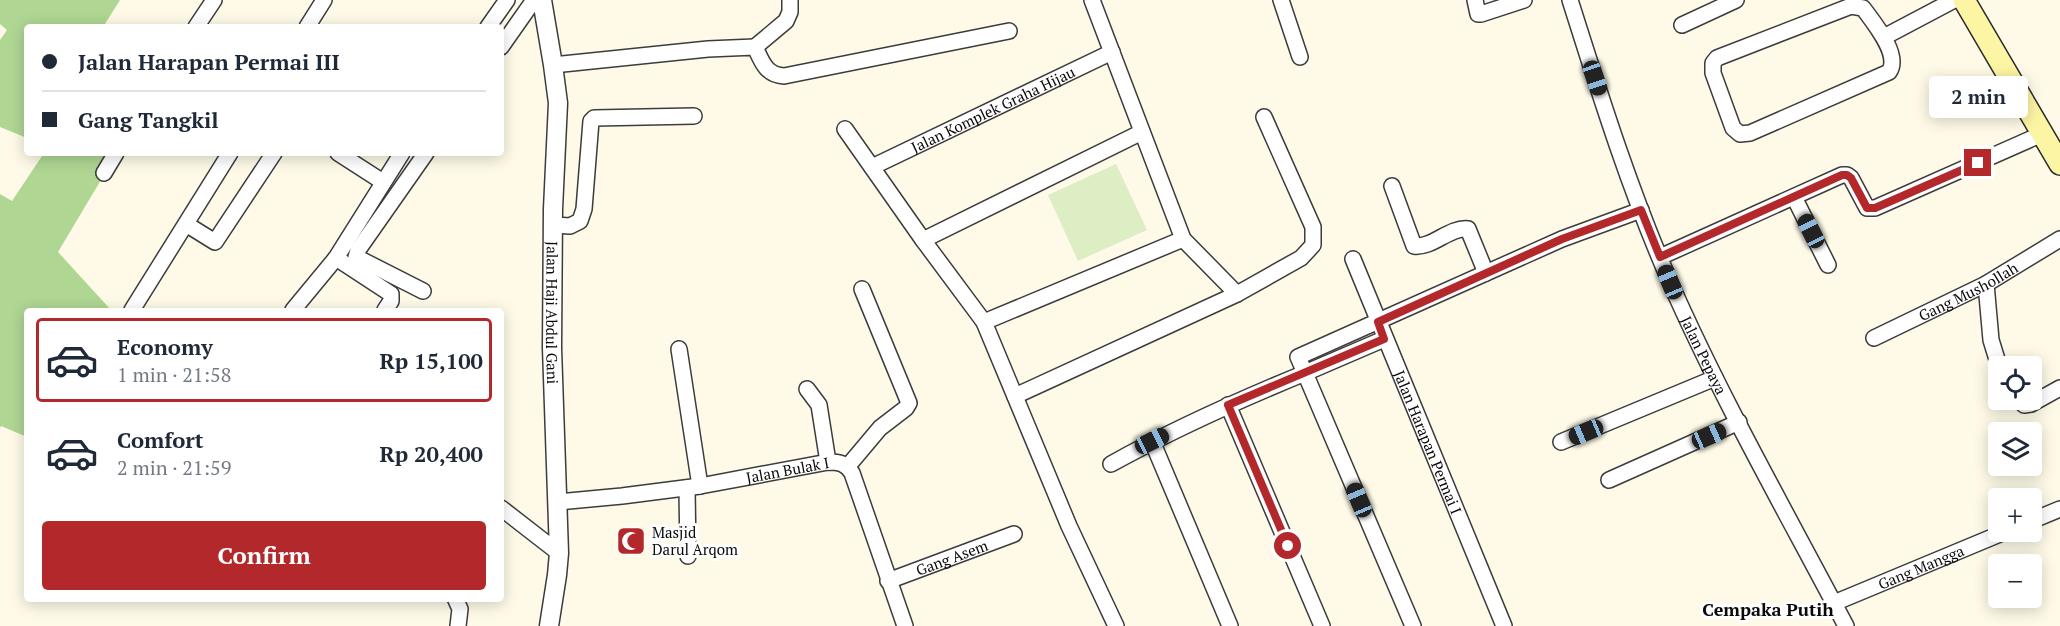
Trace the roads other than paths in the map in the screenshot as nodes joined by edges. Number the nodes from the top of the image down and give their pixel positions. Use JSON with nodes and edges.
{"nodes":[{"id":1,"x":214,"y":0,"type":"edge"},
{"id":2,"x":324,"y":0,"type":"edge"},
{"id":3,"x":507,"y":0,"type":"edge"},
{"id":4,"x":534,"y":0,"type":"edge"},
{"id":5,"x":542,"y":0,"type":"edge"},
{"id":6,"x":790,"y":0,"type":"edge"},
{"id":7,"x":1092,"y":0,"type":"edge"},
{"id":8,"x":1281,"y":0,"type":"edge"},
{"id":9,"x":1475,"y":0,"type":"edge"},
{"id":10,"x":1524,"y":0,"type":"edge"},
{"id":11,"x":1570,"y":0,"type":"edge"},
{"id":12,"x":1736,"y":0,"type":"edge"},
{"id":13,"x":1954,"y":0,"type":"edge"},
{"id":14,"x":1964,"y":0,"type":"edge"},
{"id":15,"x":198,"y":24,"type":"edge"},
{"id":16,"x":309,"y":24,"type":"edge"},
{"id":17,"x":490,"y":24,"type":"edge"},
{"id":18,"x":1682,"y":25,"type":"dead end"},
{"id":19,"x":1009,"y":30,"type":"dead end"},
{"id":20,"x":1884,"y":37,"type":"junction"},
{"id":21,"x":504,"y":42,"type":"edge"},
{"id":22,"x":755,"y":47,"type":"junction"},
{"id":23,"x":1112,"y":52,"type":"junction"},
{"id":24,"x":1300,"y":57,"type":"dead end"},
{"id":25,"x":554,"y":65,"type":"junction"},
{"id":26,"x":694,"y":116,"type":"dead end"},
{"id":27,"x":1264,"y":117,"type":"dead end"},
{"id":28,"x":845,"y":129,"type":"dead end"},
{"id":29,"x":1142,"y":132,"type":"junction"},
{"id":30,"x":2042,"y":134,"type":"junction"},
{"id":31,"x":114,"y":156,"type":"edge"},
{"id":32,"x":228,"y":156,"type":"edge"},
{"id":33,"x":272,"y":156,"type":"edge"},
{"id":34,"x":343,"y":156,"type":"edge"},
{"id":35,"x":400,"y":156,"type":"edge"},
{"id":36,"x":424,"y":156,"type":"edge"},
{"id":37,"x":2060,"y":164,"type":"edge"},
{"id":38,"x":872,"y":167,"type":"junction"},
{"id":39,"x":104,"y":172,"type":"dead end"},
{"id":40,"x":383,"y":182,"type":"junction"},
{"id":41,"x":1392,"y":186,"type":"dead end"},
{"id":42,"x":1794,"y":197,"type":"junction"},
{"id":43,"x":1641,"y":210,"type":"junction"},
{"id":44,"x":186,"y":224,"type":"junction"},
{"id":45,"x":554,"y":225,"type":"junction"},
{"id":46,"x":1183,"y":239,"type":"junction"},
{"id":47,"x":2060,"y":239,"type":"edge"},
{"id":48,"x":923,"y":240,"type":"junction"},
{"id":49,"x":1660,"y":257,"type":"junction"},
{"id":50,"x":336,"y":258,"type":"junction"},
{"id":51,"x":1353,"y":260,"type":"dead end"},
{"id":52,"x":1828,"y":265,"type":"dead end"},
{"id":53,"x":1486,"y":273,"type":"junction"},
{"id":54,"x":1986,"y":284,"type":"junction"},
{"id":55,"x":862,"y":289,"type":"dead end"},
{"id":56,"x":423,"y":291,"type":"dead end"},
{"id":57,"x":1237,"y":294,"type":"junction"},
{"id":58,"x":133,"y":308,"type":"edge"},
{"id":59,"x":295,"y":308,"type":"edge"},
{"id":60,"x":386,"y":308,"type":"edge"},
{"id":61,"x":984,"y":322,"type":"junction"},
{"id":62,"x":1378,"y":322,"type":"junction"},
{"id":63,"x":1874,"y":338,"type":"dead end"},
{"id":64,"x":1384,"y":339,"type":"junction"},
{"id":65,"x":679,"y":349,"type":"dead end"},
{"id":66,"x":1996,"y":356,"type":"edge"},
{"id":67,"x":1305,"y":373,"type":"junction"},
{"id":68,"x":1714,"y":378,"type":"junction"},
{"id":69,"x":2060,"y":388,"type":"edge"},
{"id":70,"x":807,"y":389,"type":"dead end"},
{"id":71,"x":1015,"y":396,"type":"junction"},
{"id":72,"x":2042,"y":398,"type":"edge"},
{"id":73,"x":1228,"y":405,"type":"junction"},
{"id":74,"x":1739,"y":422,"type":"junction"},
{"id":75,"x":1152,"y":441,"type":"junction"},
{"id":76,"x":1561,"y":442,"type":"dead end"},
{"id":77,"x":828,"y":462,"type":"junction"},
{"id":78,"x":1111,"y":464,"type":"dead end"},
{"id":79,"x":848,"y":466,"type":"junction"},
{"id":80,"x":1609,"y":480,"type":"dead end"},
{"id":81,"x":693,"y":487,"type":"junction"},
{"id":82,"x":558,"y":502,"type":"junction"},
{"id":83,"x":2060,"y":509,"type":"edge"},
{"id":84,"x":504,"y":510,"type":"edge"},
{"id":85,"x":2042,"y":516,"type":"edge"},
{"id":86,"x":1014,"y":534,"type":"dead end"},
{"id":87,"x":1988,"y":539,"type":"edge"},
{"id":88,"x":559,"y":553,"type":"junction"},
{"id":89,"x":688,"y":556,"type":"dead end"},
{"id":90,"x":888,"y":581,"type":"junction"},
{"id":91,"x":457,"y":602,"type":"edge"},
{"id":92,"x":1834,"y":603,"type":"junction"},
{"id":93,"x":458,"y":626,"type":"edge"},
{"id":94,"x":549,"y":626,"type":"edge"},
{"id":95,"x":905,"y":626,"type":"edge"},
{"id":96,"x":1116,"y":626,"type":"edge"},
{"id":97,"x":1230,"y":626,"type":"edge"},
{"id":98,"x":1322,"y":626,"type":"edge"},
{"id":99,"x":1413,"y":626,"type":"edge"},
{"id":100,"x":1504,"y":626,"type":"edge"},
{"id":101,"x":1845,"y":626,"type":"edge"}],
"edges":[{"from":1,"to":15,"type":"street"},
{"from":2,"to":16,"type":"street"},
{"from":3,"to":17,"type":"street"},
{"from":4,"to":21,"type":"street"},
{"from":5,"to":25,"type":"street","name":"Jalan Haji Abdul Gani"},
{"from":6,"to":22,"type":"street"},
{"from":7,"to":23,"type":"street"},
{"from":8,"to":24,"type":"street"},
{"from":9,"to":10,"type":"street"},
{"from":11,"to":43,"type":"street","name":"Jalan Pepaya"},
{"from":12,"to":18,"type":"street"},
{"from":13,"to":20,"type":"street"},
{"from":14,"to":30,"type":"main road"},
{"from":19,"to":22,"type":"street"},
{"from":20,"to":20,"type":"street"},
{"from":22,"to":25,"type":"street"},
{"from":23,"to":29,"type":"street"},
{"from":23,"to":38,"type":"street","name":"Jalan Komplek Graha Hijau"},
{"from":25,"to":45,"type":"street","name":"Jalan Haji Abdul Gani"},
{"from":26,"to":45,"type":"street"},
{"from":27,"to":57,"type":"street"},
{"from":28,"to":38,"type":"street"},
{"from":29,"to":46,"type":"street"},
{"from":29,"to":48,"type":"street"},
{"from":30,"to":37,"type":"main road"},
{"from":30,"to":42,"type":"street"},
{"from":31,"to":39,"type":"street"},
{"from":32,"to":44,"type":"street"},
{"from":33,"to":44,"type":"street"},
{"from":34,"to":40,"type":"street"},
{"from":35,"to":40,"type":"street"},
{"from":36,"to":56,"type":"street"},
{"from":38,"to":48,"type":"street"},
{"from":40,"to":50,"type":"street"},
{"from":41,"to":53,"type":"street"},
{"from":42,"to":49,"type":"street"},
{"from":42,"to":52,"type":"street"},
{"from":43,"to":49,"type":"street","name":"Jalan Pepaya"},
{"from":43,"to":53,"type":"street"},
{"from":44,"to":58,"type":"street"},
{"from":45,"to":82,"type":"street","name":"Jalan Haji Abdul Gani"},
{"from":46,"to":57,"type":"street"},
{"from":46,"to":61,"type":"street"},
{"from":47,"to":54,"type":"street","name":"Gang Mushollah"},
{"from":48,"to":61,"type":"street"},
{"from":49,"to":68,"type":"street","name":"Jalan Pepaya"},
{"from":50,"to":59,"type":"street"},
{"from":50,"to":60,"type":"street"},
{"from":51,"to":62,"type":"street","name":"Jalan Harapan Permai I"},
{"from":53,"to":62,"type":"street"},
{"from":54,"to":63,"type":"street","name":"Gang Mushollah"},
{"from":54,"to":66,"type":"street"},
{"from":55,"to":79,"type":"street"},
{"from":57,"to":71,"type":"street"},
{"from":61,"to":71,"type":"street"},
{"from":62,"to":64,"type":"street","name":"Jalan Harapan Permai I"},
{"from":62,"to":67,"type":"street"},
{"from":64,"to":67,"type":"street"},
{"from":64,"to":100,"type":"street","name":"Jalan Harapan Permai I"},
{"from":65,"to":81,"type":"street"},
{"from":67,"to":73,"type":"street"},
{"from":67,"to":99,"type":"street"},
{"from":68,"to":74,"type":"street","name":"Jalan Pepaya"},
{"from":68,"to":76,"type":"street"},
{"from":69,"to":72,"type":"street"},
{"from":70,"to":77,"type":"street"},
{"from":71,"to":96,"type":"street"},
{"from":73,"to":75,"type":"street"},
{"from":73,"to":98,"type":"street"},
{"from":74,"to":80,"type":"street"},
{"from":74,"to":92,"type":"street","name":"Jalan Pepaya"},
{"from":75,"to":78,"type":"street"},
{"from":75,"to":97,"type":"street"},
{"from":77,"to":79,"type":"street","name":"Jalan Bulak I"},
{"from":77,"to":81,"type":"street","name":"Jalan Bulak I"},
{"from":79,"to":90,"type":"street","name":"Jalan Bulak I"},
{"from":81,"to":82,"type":"street","name":"Jalan Bulak I"},
{"from":81,"to":89,"type":"street"},
{"from":82,"to":88,"type":"street","name":"Jalan Haji Abdul Gani"},
{"from":83,"to":85,"type":"street"},
{"from":84,"to":88,"type":"street"},
{"from":86,"to":90,"type":"street","name":"Gang Asem"},
{"from":87,"to":92,"type":"street","name":"Gang Mangga"},
{"from":88,"to":94,"type":"street","name":"Jalan Haji Abdul Gani"},
{"from":90,"to":95,"type":"street","name":"Jalan Bulak I"},
{"from":91,"to":93,"type":"street"},
{"from":92,"to":101,"type":"street","name":"Jalan Pepaya"}]}
